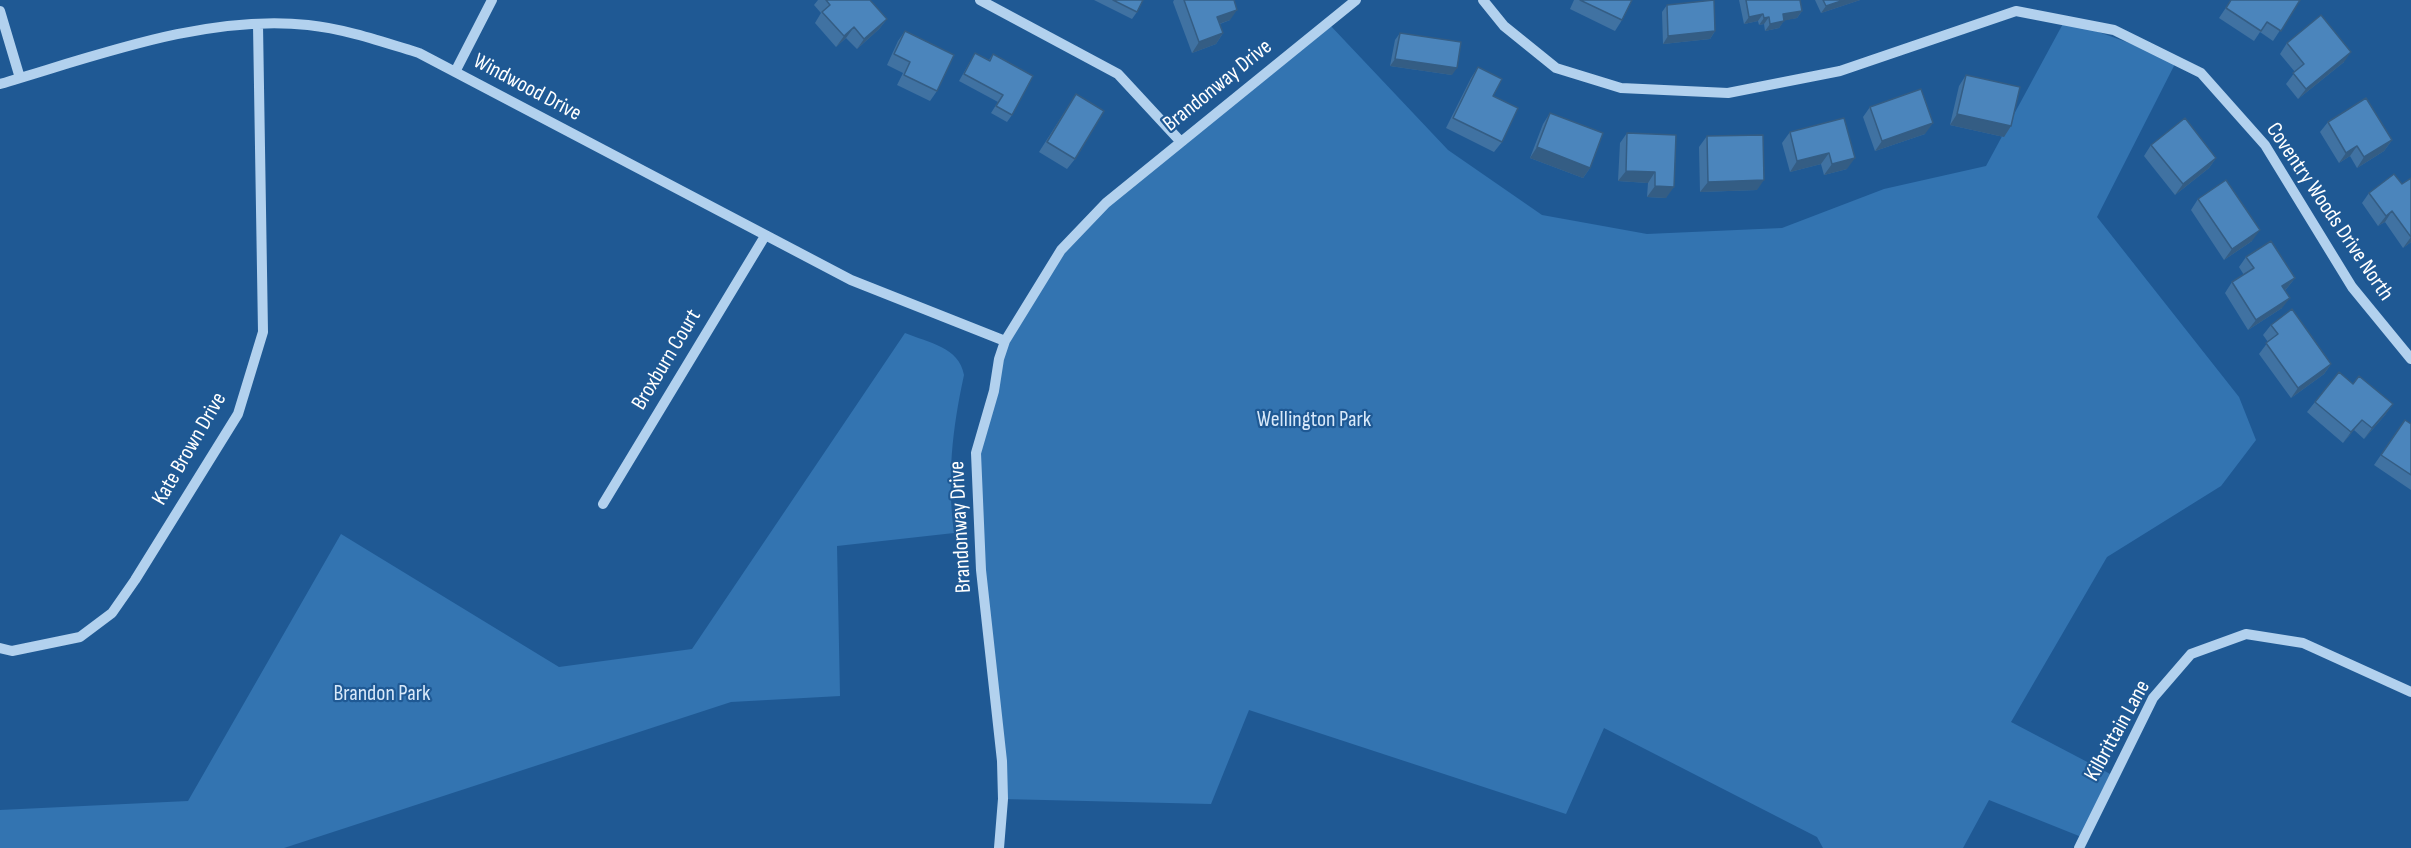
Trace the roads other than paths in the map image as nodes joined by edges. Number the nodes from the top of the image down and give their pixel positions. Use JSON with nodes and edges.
{"nodes":[{"id":1,"x":492,"y":0,"type":"edge"},
{"id":2,"x":980,"y":0,"type":"edge"},
{"id":3,"x":1356,"y":0,"type":"edge"},
{"id":4,"x":1483,"y":0,"type":"edge"},
{"id":5,"x":2015,"y":5,"type":"edge"},
{"id":6,"x":0,"y":11,"type":"edge"},
{"id":7,"x":258,"y":25,"type":"junction"},
{"id":8,"x":455,"y":72,"type":"junction"},
{"id":9,"x":20,"y":78,"type":"junction"},
{"id":10,"x":0,"y":84,"type":"edge"},
{"id":11,"x":1181,"y":142,"type":"junction"},
{"id":12,"x":765,"y":236,"type":"junction"},
{"id":13,"x":1005,"y":341,"type":"junction"},
{"id":14,"x":2411,"y":359,"type":"edge"},
{"id":15,"x":603,"y":504,"type":"dead end"},
{"id":16,"x":0,"y":648,"type":"edge"},
{"id":17,"x":2411,"y":692,"type":"edge"},
{"id":18,"x":999,"y":848,"type":"edge"},
{"id":19,"x":2079,"y":848,"type":"edge"}],
"edges":[{"from":1,"to":8,"type":"street"},
{"from":2,"to":11,"type":"street"},
{"from":3,"to":11,"type":"street","name":"Brandonway Drive"},
{"from":4,"to":5,"type":"street","name":"Coventry Woods Drive North"},
{"from":5,"to":14,"type":"street","name":"Coventry Woods Drive North"},
{"from":6,"to":9,"type":"street"},
{"from":7,"to":8,"type":"street","name":"Windwood Drive"},
{"from":7,"to":9,"type":"street","name":"Windwood Drive"},
{"from":7,"to":16,"type":"street","name":"Kate Brown Drive"},
{"from":8,"to":12,"type":"street","name":"Windwood Drive"},
{"from":9,"to":10,"type":"street","name":"Windwood Drive"},
{"from":11,"to":13,"type":"street","name":"Brandonway Drive"},
{"from":12,"to":13,"type":"street","name":"Windwood Drive"},
{"from":12,"to":15,"type":"street","name":"Broxburn Court"},
{"from":13,"to":18,"type":"street","name":"Brandonway Drive"},
{"from":17,"to":19,"type":"street","name":"Kilbrittain Lane"}]}
